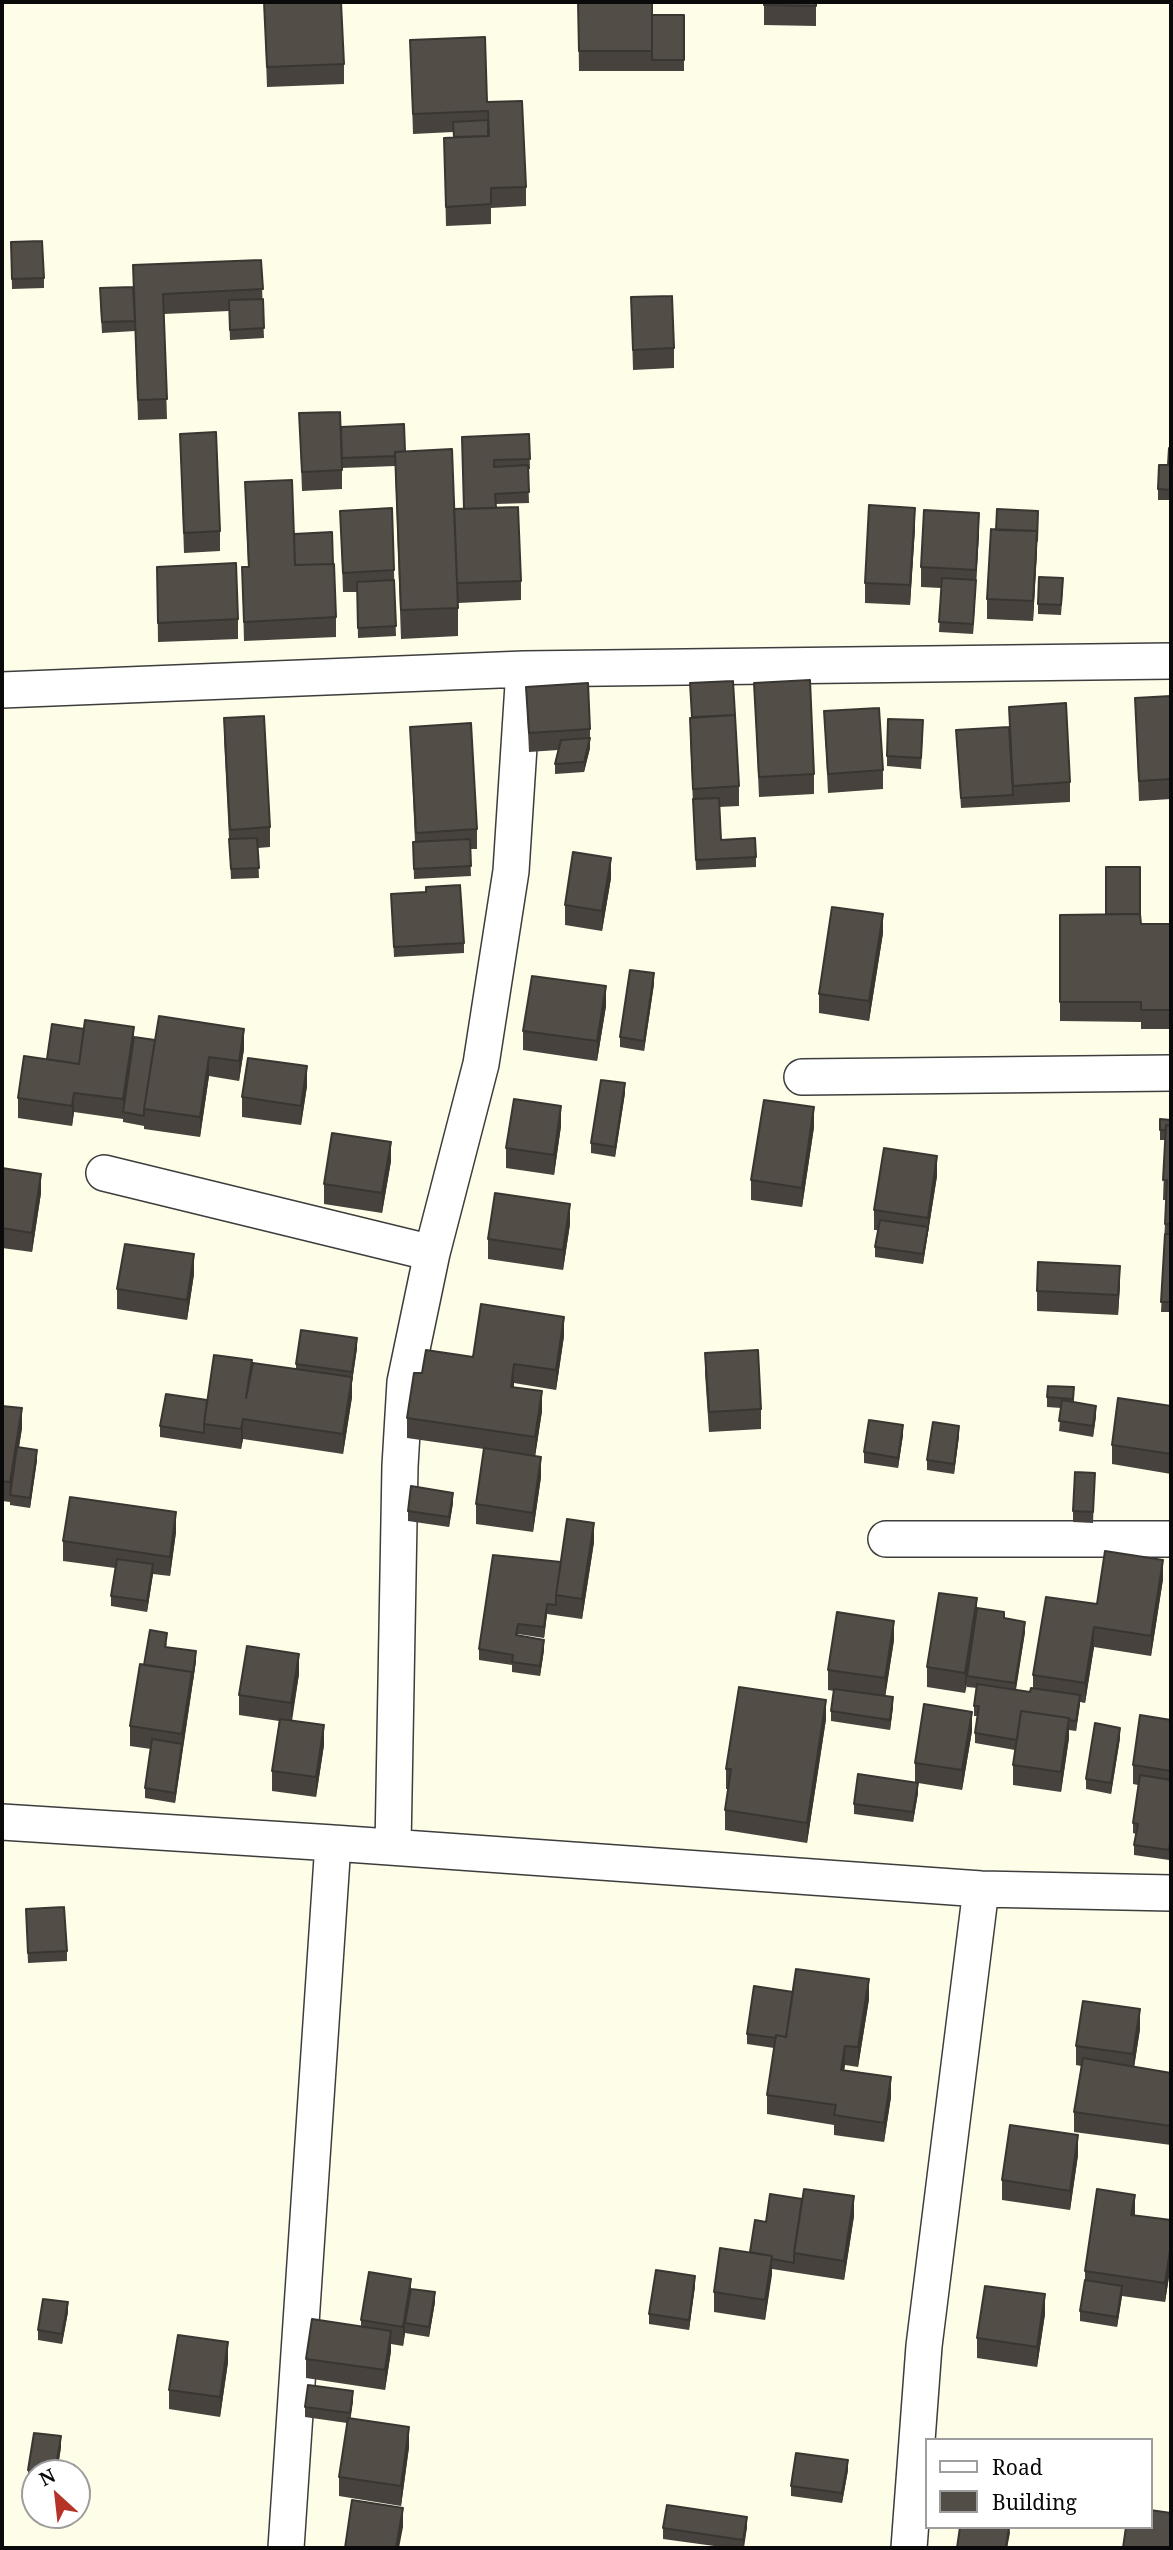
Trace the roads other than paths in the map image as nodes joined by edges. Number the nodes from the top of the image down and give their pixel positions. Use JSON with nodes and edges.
{"nodes":[{"id":1,"x":1171,"y":661,"type":"edge"},
{"id":2,"x":524,"y":670,"type":"junction"},
{"id":3,"x":2,"y":690,"type":"edge"},
{"id":4,"x":1171,"y":1073,"type":"edge"},
{"id":5,"x":802,"y":1077,"type":"dead end"},
{"id":6,"x":104,"y":1173,"type":"dead end"},
{"id":7,"x":432,"y":1253,"type":"junction"},
{"id":8,"x":886,"y":1539,"type":"dead end"},
{"id":9,"x":1171,"y":1539,"type":"edge"},
{"id":10,"x":2,"y":1822,"type":"edge"},
{"id":11,"x":333,"y":1843,"type":"junction"},
{"id":12,"x":393,"y":1847,"type":"junction"},
{"id":13,"x":981,"y":1889,"type":"junction"},
{"id":14,"x":1171,"y":1893,"type":"edge"},
{"id":15,"x":286,"y":2548,"type":"edge"},
{"id":16,"x":909,"y":2548,"type":"edge"}],
"edges":[{"from":1,"to":2,"type":"street"},
{"from":2,"to":3,"type":"street"},
{"from":2,"to":7,"type":"street"},
{"from":4,"to":5,"type":"street"},
{"from":6,"to":7,"type":"street"},
{"from":7,"to":12,"type":"street"},
{"from":8,"to":9,"type":"street"},
{"from":10,"to":11,"type":"street"},
{"from":11,"to":12,"type":"street"},
{"from":11,"to":15,"type":"street"},
{"from":12,"to":13,"type":"street"},
{"from":13,"to":14,"type":"street"},
{"from":13,"to":16,"type":"street"}]}
